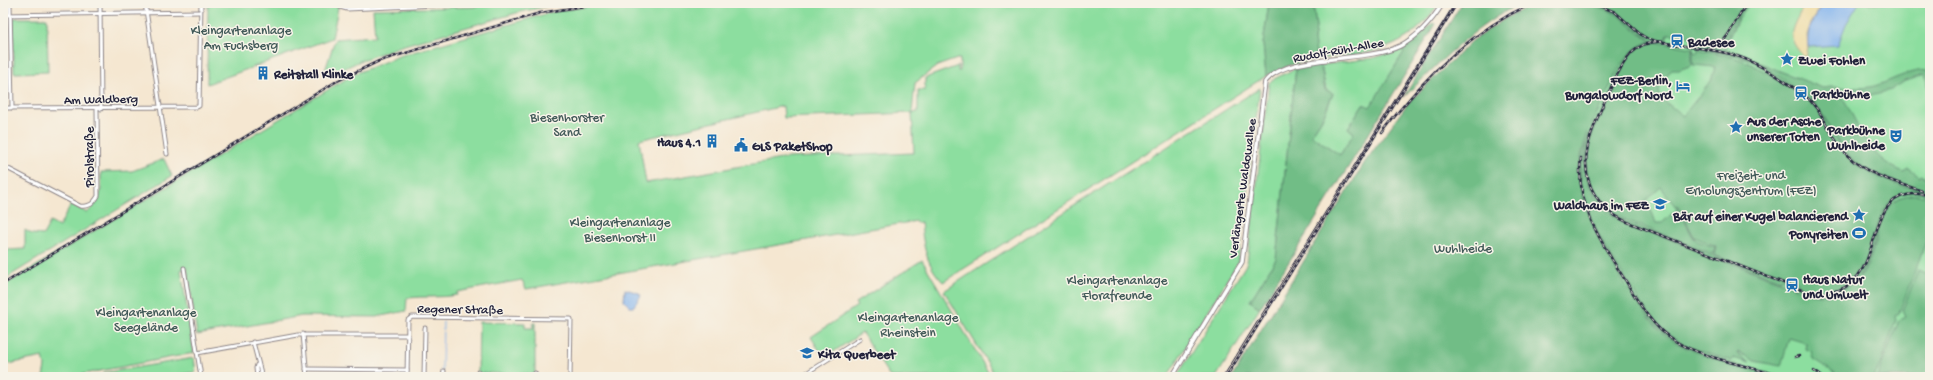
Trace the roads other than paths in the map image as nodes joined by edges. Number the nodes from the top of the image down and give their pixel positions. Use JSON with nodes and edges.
{"nodes":[{"id":1,"x":10,"y":3,"type":"edge"},
{"id":2,"x":100,"y":3,"type":"edge"},
{"id":3,"x":145,"y":3,"type":"edge"},
{"id":4,"x":201,"y":3,"type":"edge"},
{"id":5,"x":479,"y":3,"type":"edge"},
{"id":6,"x":1443,"y":3,"type":"edge"},
{"id":7,"x":340,"y":5,"type":"edge"},
{"id":8,"x":147,"y":12,"type":"junction"},
{"id":9,"x":200,"y":12,"type":"junction"},
{"id":10,"x":100,"y":13,"type":"junction"},
{"id":11,"x":3,"y":15,"type":"edge"},
{"id":12,"x":9,"y":15,"type":"junction"},
{"id":13,"x":1267,"y":79,"type":"joint"},
{"id":14,"x":3,"y":108,"type":"edge"},
{"id":15,"x":12,"y":108,"type":"junction"},
{"id":16,"x":161,"y":108,"type":"junction"},
{"id":17,"x":99,"y":109,"type":"junction"},
{"id":18,"x":167,"y":154,"type":"dead end"},
{"id":19,"x":3,"y":166,"type":"edge"},
{"id":20,"x":184,"y":268,"type":"dead end"},
{"id":21,"x":425,"y":328,"type":"dead end"},
{"id":22,"x":303,"y":334,"type":"junction"},
{"id":23,"x":408,"y":336,"type":"junction"},
{"id":24,"x":860,"y":339,"type":"dead end"},
{"id":25,"x":253,"y":342,"type":"junction"},
{"id":26,"x":197,"y":353,"type":"junction"},
{"id":27,"x":258,"y":365,"type":"junction"},
{"id":28,"x":306,"y":369,"type":"junction"},
{"id":29,"x":407,"y":370,"type":"junction"},
{"id":30,"x":444,"y":371,"type":"dead end"},
{"id":31,"x":478,"y":372,"type":"dead end"},
{"id":32,"x":201,"y":377,"type":"edge"},
{"id":33,"x":257,"y":377,"type":"edge"},
{"id":34,"x":262,"y":377,"type":"edge"},
{"id":35,"x":307,"y":377,"type":"edge"},
{"id":36,"x":407,"y":377,"type":"edge"},
{"id":37,"x":424,"y":377,"type":"edge"},
{"id":38,"x":443,"y":377,"type":"edge"},
{"id":39,"x":479,"y":377,"type":"edge"},
{"id":40,"x":570,"y":377,"type":"edge"},
{"id":41,"x":800,"y":377,"type":"edge"},
{"id":42,"x":1172,"y":377,"type":"edge"}],
"edges":[{"from":1,"to":12,"type":"street"},
{"from":2,"to":10,"type":"street","name":"Pirolstraße"},
{"from":3,"to":8,"type":"street"},
{"from":4,"to":9,"type":"street"},
{"from":5,"to":7,"type":"street"},
{"from":6,"to":13,"type":"street","name":"Rudolf-Rühl-Allee"},
{"from":8,"to":9,"type":"street"},
{"from":8,"to":10,"type":"street"},
{"from":8,"to":16,"type":"street"},
{"from":9,"to":16,"type":"street","name":"Am Waldberg"},
{"from":10,"to":12,"type":"street"},
{"from":10,"to":17,"type":"street","name":"Pirolstraße"},
{"from":11,"to":12,"type":"street"},
{"from":12,"to":15,"type":"street"},
{"from":13,"to":42,"type":"street","name":"Verlängerte Waldowallee"},
{"from":14,"to":15,"type":"street","name":"Am Waldberg"},
{"from":15,"to":17,"type":"street","name":"Am Waldberg"},
{"from":16,"to":17,"type":"street","name":"Am Waldberg"},
{"from":16,"to":18,"type":"street"},
{"from":17,"to":19,"type":"street","name":"Pirolstraße"},
{"from":20,"to":26,"type":"street"},
{"from":21,"to":37,"type":"street"},
{"from":22,"to":23,"type":"street"},
{"from":22,"to":25,"type":"street"},
{"from":22,"to":28,"type":"street"},
{"from":23,"to":29,"type":"street","name":"Regener Straße"},
{"from":23,"to":40,"type":"street","name":"Regener Straße"},
{"from":24,"to":41,"type":"street"},
{"from":25,"to":26,"type":"street"},
{"from":25,"to":27,"type":"street"},
{"from":26,"to":32,"type":"street"},
{"from":27,"to":33,"type":"street"},
{"from":27,"to":34,"type":"street"},
{"from":28,"to":29,"type":"street"},
{"from":28,"to":35,"type":"street"},
{"from":29,"to":36,"type":"street","name":"Regener Straße"},
{"from":30,"to":38,"type":"street"},
{"from":31,"to":39,"type":"street"}]}
